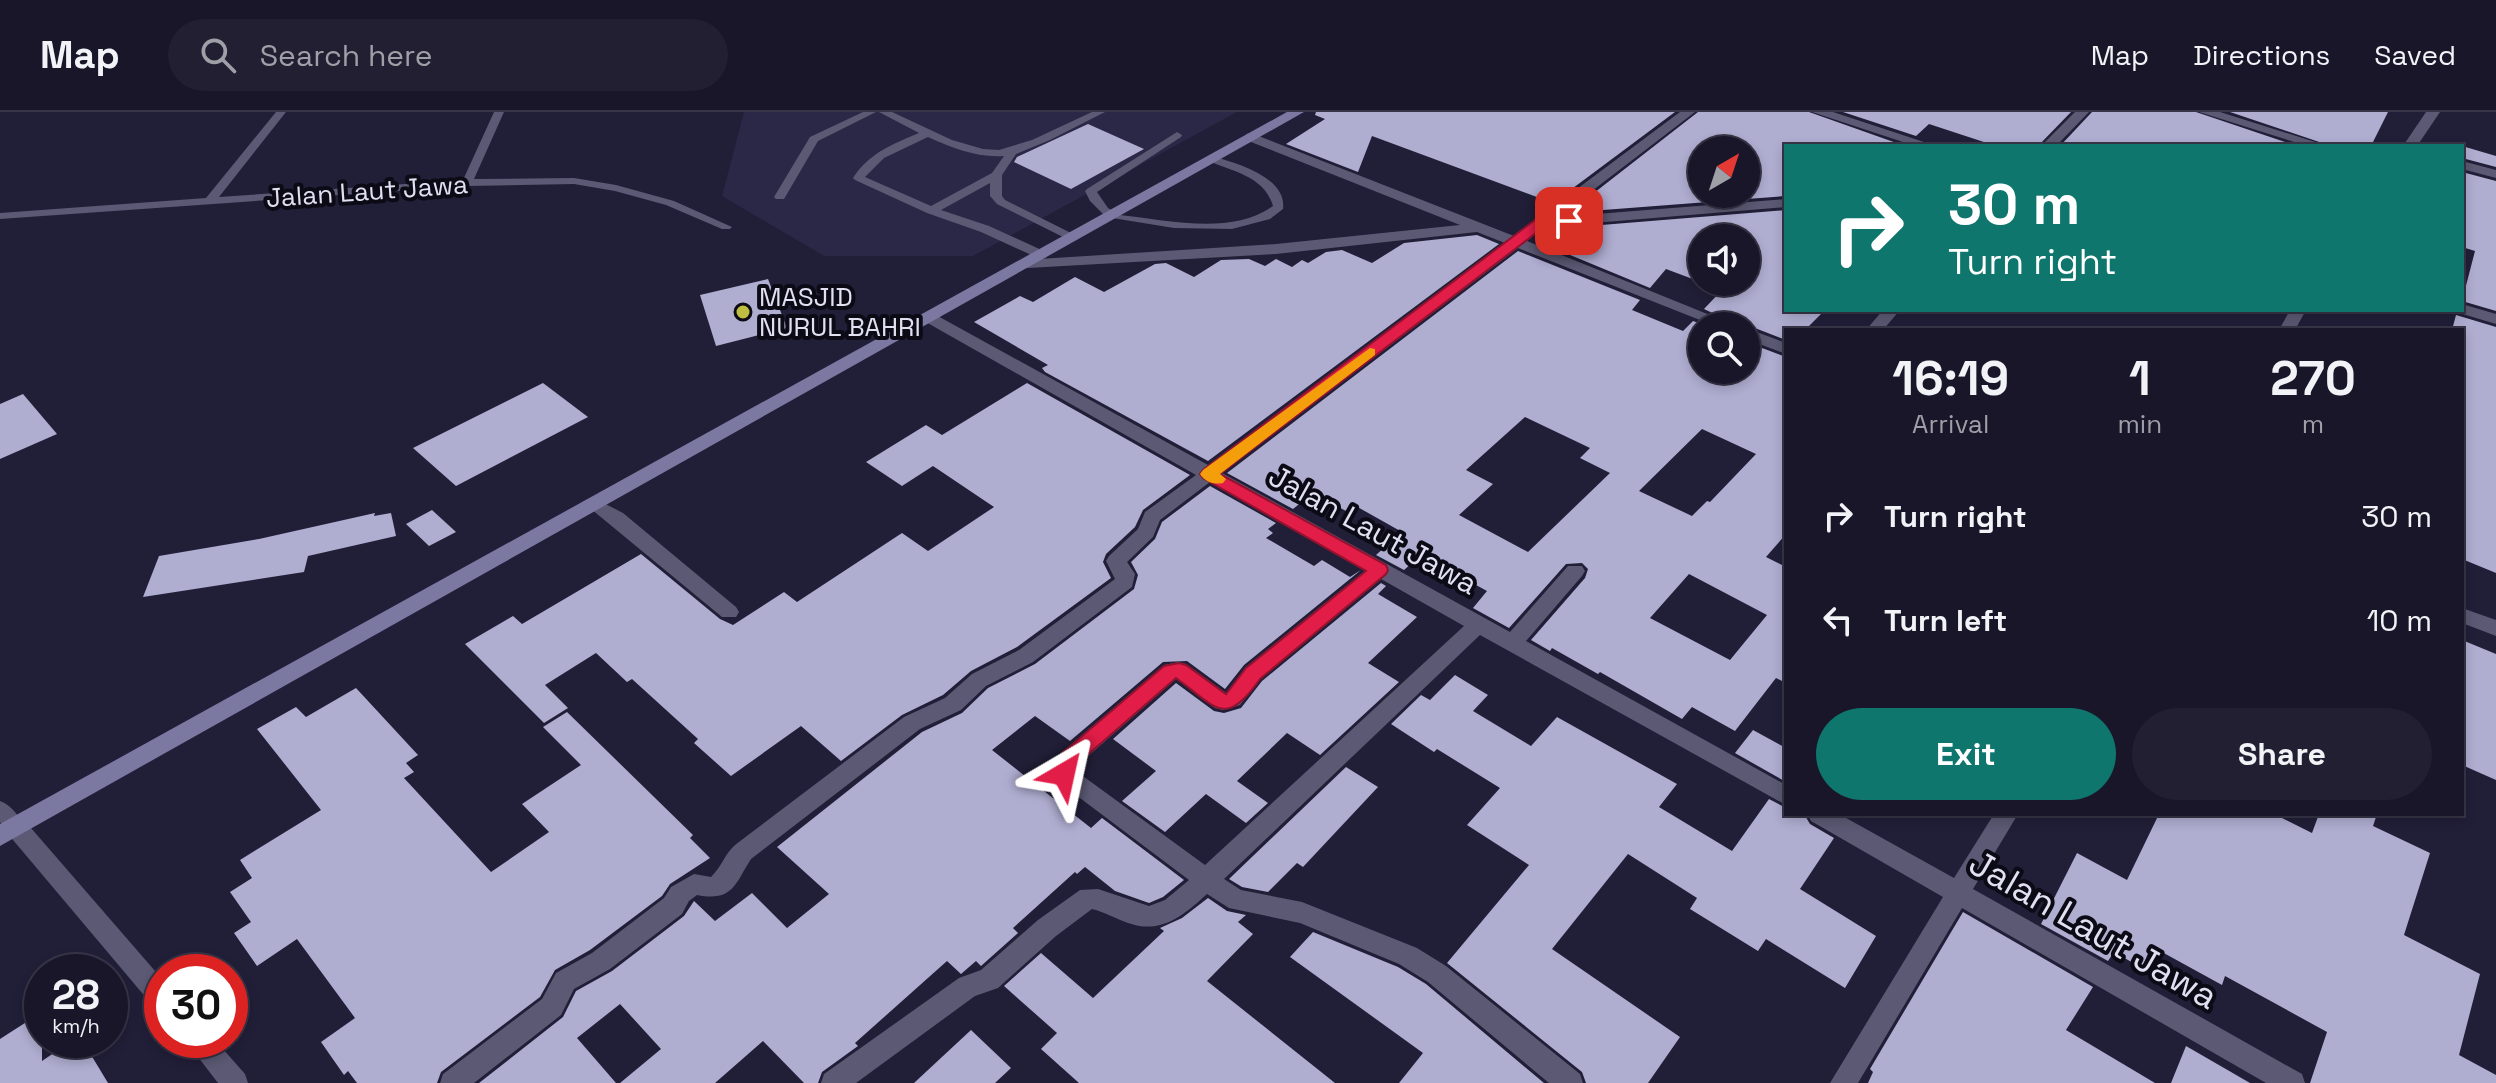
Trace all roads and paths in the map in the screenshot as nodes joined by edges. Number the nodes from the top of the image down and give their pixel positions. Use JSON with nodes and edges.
{"nodes":[{"id":1,"x":281,"y":112,"type":"edge"},
{"id":2,"x":499,"y":112,"type":"edge"},
{"id":3,"x":871,"y":112,"type":"edge"},
{"id":4,"x":884,"y":112,"type":"edge"},
{"id":5,"x":1100,"y":112,"type":"edge"},
{"id":6,"x":1297,"y":112,"type":"edge"},
{"id":7,"x":1688,"y":112,"type":"edge"},
{"id":8,"x":1819,"y":112,"type":"edge"},
{"id":9,"x":2082,"y":112,"type":"edge"},
{"id":10,"x":2206,"y":112,"type":"edge"},
{"id":11,"x":2433,"y":112,"type":"edge"},
{"id":12,"x":929,"y":133,"type":"junction"},
{"id":13,"x":1177,"y":135,"type":"dead end"},
{"id":14,"x":1251,"y":137,"type":"junction"},
{"id":15,"x":1923,"y":144,"type":"edge"},
{"id":16,"x":2050,"y":144,"type":"edge"},
{"id":17,"x":2314,"y":144,"type":"edge"},
{"id":18,"x":2411,"y":144,"type":"edge"},
{"id":19,"x":1012,"y":152,"type":"junction"},
{"id":20,"x":1212,"y":159,"type":"junction"},
{"id":21,"x":2464,"y":166,"type":"edge"},
{"id":22,"x":2496,"y":174,"type":"edge"},
{"id":23,"x":996,"y":175,"type":"junction"},
{"id":24,"x":467,"y":183,"type":"junction"},
{"id":25,"x":780,"y":197,"type":"dead end"},
{"id":26,"x":210,"y":201,"type":"junction"},
{"id":27,"x":1784,"y":203,"type":"edge"},
{"id":28,"x":931,"y":211,"type":"junction"},
{"id":29,"x":0,"y":216,"type":"edge"},
{"id":30,"x":1110,"y":216,"type":"junction"},
{"id":31,"x":1540,"y":223,"type":"junction"},
{"id":32,"x":726,"y":227,"type":"dead end"},
{"id":33,"x":1482,"y":227,"type":"junction"},
{"id":34,"x":1073,"y":237,"type":"junction"},
{"id":35,"x":1517,"y":241,"type":"junction"},
{"id":36,"x":1035,"y":259,"type":"junction"},
{"id":37,"x":2464,"y":310,"type":"edge"},
{"id":38,"x":1694,"y":312,"type":"edge"},
{"id":39,"x":1890,"y":312,"type":"edge"},
{"id":40,"x":930,"y":318,"type":"junction"},
{"id":41,"x":2496,"y":319,"type":"edge"},
{"id":42,"x":1876,"y":328,"type":"edge"},
{"id":43,"x":1760,"y":339,"type":"edge"},
{"id":44,"x":1784,"y":348,"type":"edge"},
{"id":45,"x":1208,"y":474,"type":"junction"},
{"id":46,"x":594,"y":504,"type":"junction"},
{"id":47,"x":1379,"y":570,"type":"junction"},
{"id":48,"x":1575,"y":571,"type":"dead end"},
{"id":49,"x":729,"y":612,"type":"dead end"},
{"id":50,"x":2464,"y":616,"type":"edge"},
{"id":51,"x":1478,"y":625,"type":"junction"},
{"id":52,"x":2496,"y":628,"type":"edge"},
{"id":53,"x":1512,"y":644,"type":"junction"},
{"id":54,"x":1784,"y":795,"type":"edge"},
{"id":55,"x":1823,"y":816,"type":"edge"},
{"id":56,"x":2005,"y":816,"type":"edge"},
{"id":57,"x":5,"y":824,"type":"edge"},
{"id":58,"x":1207,"y":879,"type":"junction"},
{"id":59,"x":1960,"y":893,"type":"junction"},
{"id":60,"x":144,"y":978,"type":"edge"},
{"id":61,"x":213,"y":1058,"type":"edge"},
{"id":62,"x":235,"y":1083,"type":"edge"},
{"id":63,"x":453,"y":1083,"type":"edge"},
{"id":64,"x":834,"y":1083,"type":"edge"},
{"id":65,"x":1570,"y":1083,"type":"edge"},
{"id":66,"x":1843,"y":1083,"type":"edge"},
{"id":67,"x":2292,"y":1083,"type":"edge"}],
"edges":[{"from":1,"to":26,"type":"lane"},
{"from":2,"to":24,"type":"lane"},
{"from":3,"to":25,"type":"lane"},
{"from":4,"to":12,"type":"lane"},
{"from":5,"to":19,"type":"lane"},
{"from":6,"to":14,"type":"main road"},
{"from":7,"to":31,"type":"street"},
{"from":8,"to":15,"type":"street"},
{"from":9,"to":16,"type":"street"},
{"from":10,"to":17,"type":"street"},
{"from":11,"to":18,"type":"street"},
{"from":12,"to":19,"type":"lane"},
{"from":12,"to":28,"type":"lane"},
{"from":13,"to":30,"type":"lane"},
{"from":14,"to":20,"type":"main road"},
{"from":14,"to":33,"type":"street"},
{"from":19,"to":23,"type":"lane"},
{"from":20,"to":30,"type":"main road"},
{"from":20,"to":30,"type":"lane"},
{"from":21,"to":22,"type":"street"},
{"from":23,"to":28,"type":"lane"},
{"from":23,"to":34,"type":"lane"},
{"from":24,"to":26,"type":"lane","name":"Jalan Laut Jawa"},
{"from":24,"to":32,"type":"lane","name":"Jalan Laut Jawa"},
{"from":26,"to":29,"type":"lane","name":"Jalan Laut Jawa"},
{"from":27,"to":31,"type":"street"},
{"from":28,"to":36,"type":"lane"},
{"from":30,"to":34,"type":"main road"},
{"from":31,"to":35,"type":"street"},
{"from":33,"to":35,"type":"street"},
{"from":33,"to":36,"type":"street"},
{"from":34,"to":36,"type":"main road"},
{"from":35,"to":38,"type":"street"},
{"from":35,"to":45,"type":"street"},
{"from":36,"to":40,"type":"main road"},
{"from":37,"to":41,"type":"street"},
{"from":39,"to":42,"type":"street"},
{"from":40,"to":45,"type":"street","name":"Jalan Laut Jawa"},
{"from":40,"to":46,"type":"main road"},
{"from":43,"to":44,"type":"street"},
{"from":45,"to":47,"type":"street","name":"Jalan Laut Jawa"},
{"from":45,"to":63,"type":"street"},
{"from":46,"to":49,"type":"street"},
{"from":46,"to":57,"type":"main road"},
{"from":47,"to":51,"type":"street","name":"Jalan Laut Jawa"},
{"from":47,"to":58,"type":"street"},
{"from":48,"to":53,"type":"street"},
{"from":50,"to":52,"type":"street"},
{"from":51,"to":53,"type":"street","name":"Jalan Laut Jawa"},
{"from":51,"to":58,"type":"street"},
{"from":53,"to":54,"type":"street","name":"Jalan Laut Jawa"},
{"from":55,"to":59,"type":"street","name":"Jalan Laut Jawa"},
{"from":56,"to":59,"type":"street"},
{"from":57,"to":60,"type":"street"},
{"from":58,"to":64,"type":"street"},
{"from":58,"to":65,"type":"street"},
{"from":59,"to":66,"type":"street"},
{"from":59,"to":67,"type":"street","name":"Jalan Laut Jawa"},
{"from":61,"to":62,"type":"street"}]}
